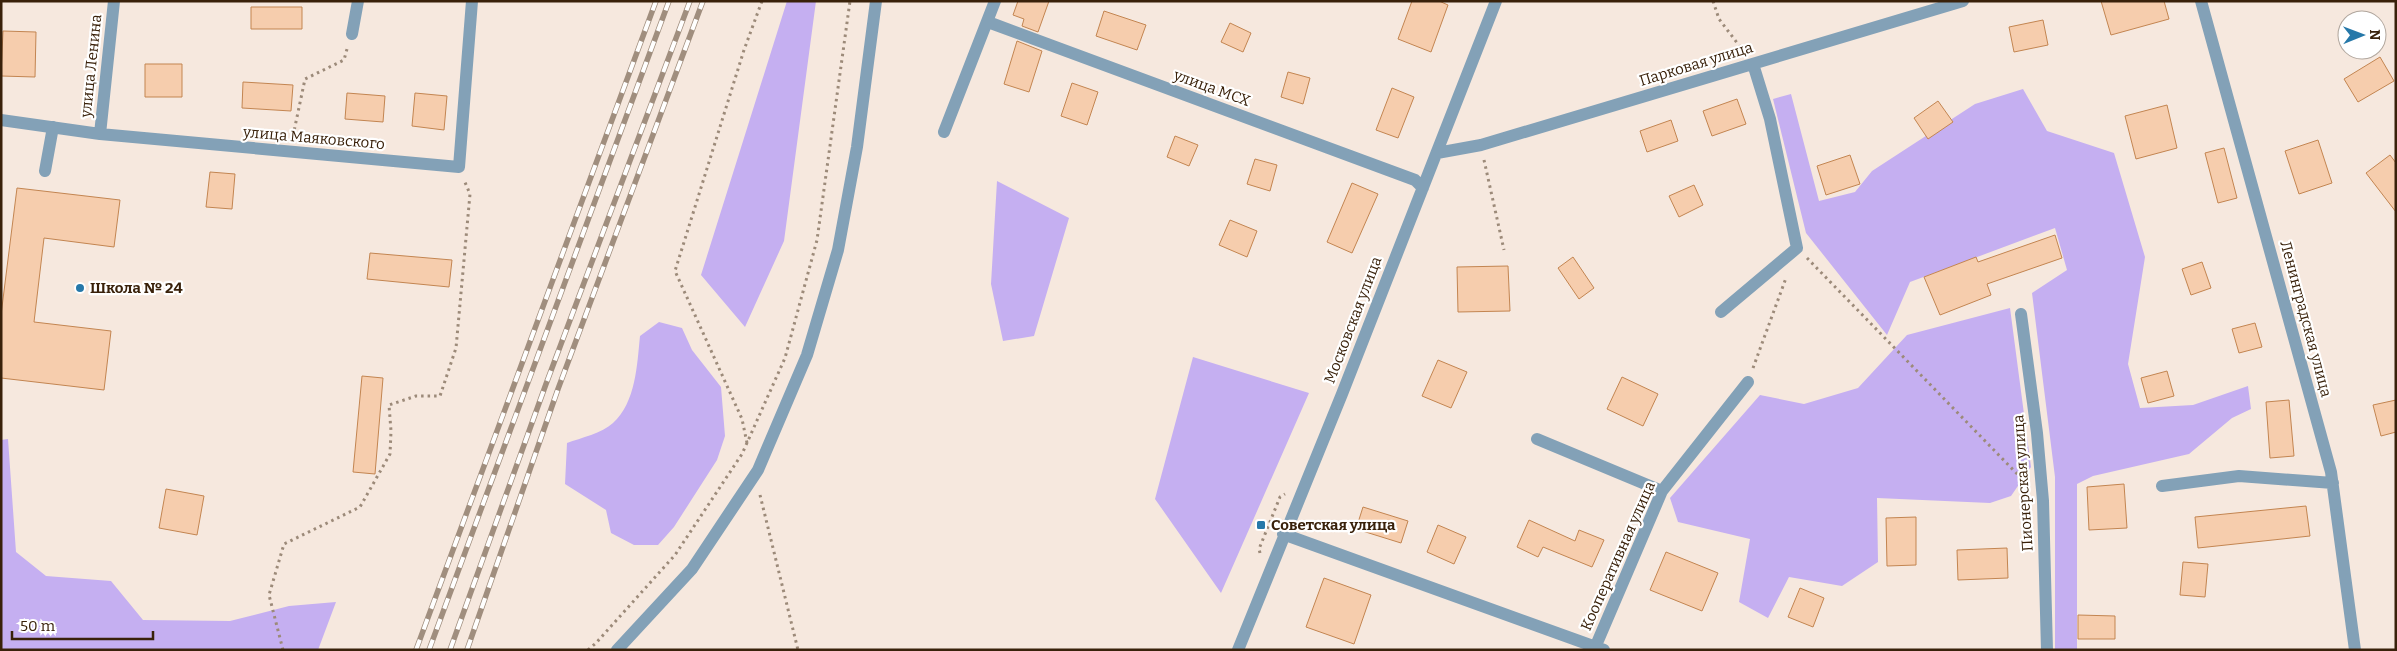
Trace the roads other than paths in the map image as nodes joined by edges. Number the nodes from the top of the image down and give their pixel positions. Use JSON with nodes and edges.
{"nodes":[{"id":1,"x":114,"y":1,"type":"edge"},
{"id":2,"x":358,"y":1,"type":"edge"},
{"id":3,"x":472,"y":1,"type":"edge"},
{"id":4,"x":876,"y":1,"type":"edge"},
{"id":5,"x":995,"y":1,"type":"edge"},
{"id":6,"x":1496,"y":1,"type":"edge"},
{"id":7,"x":1963,"y":1,"type":"edge"},
{"id":8,"x":2201,"y":1,"type":"edge"},
{"id":9,"x":988,"y":22,"type":"junction"},
{"id":10,"x":352,"y":34,"type":"road end"},
{"id":11,"x":1753,"y":64,"type":"junction"},
{"id":12,"x":1,"y":120,"type":"edge"},
{"id":13,"x":53,"y":128,"type":"junction"},
{"id":14,"x":944,"y":132,"type":"dead end"},
{"id":15,"x":100,"y":134,"type":"junction"},
{"id":16,"x":1437,"y":153,"type":"junction"},
{"id":17,"x":45,"y":171,"type":"dead end"},
{"id":18,"x":1423,"y":188,"type":"junction"},
{"id":19,"x":1721,"y":312,"type":"dead end"},
{"id":20,"x":2021,"y":314,"type":"dead end"},
{"id":21,"x":1748,"y":382,"type":"road end"},
{"id":22,"x":1537,"y":439,"type":"dead end"},
{"id":23,"x":2333,"y":483,"type":"junction"},
{"id":24,"x":2162,"y":486,"type":"dead end"},
{"id":25,"x":1662,"y":491,"type":"junction"},
{"id":26,"x":1283,"y":534,"type":"junction"},
{"id":27,"x":1597,"y":649,"type":"edge"},
{"id":28,"x":617,"y":650,"type":"edge"},
{"id":29,"x":1238,"y":650,"type":"edge"},
{"id":30,"x":2047,"y":650,"type":"edge"},
{"id":31,"x":2355,"y":650,"type":"edge"}],
"edges":[{"from":1,"to":15,"type":"street","name":"улица Ленина"},
{"from":2,"to":10,"type":"street"},
{"from":3,"to":15,"type":"street","name":"улица Маяковского"},
{"from":4,"to":28,"type":"street"},
{"from":5,"to":9,"type":"street"},
{"from":6,"to":16,"type":"street","name":"Московская улица"},
{"from":7,"to":11,"type":"street","name":"Парковая улица"},
{"from":8,"to":23,"type":"street","name":"Ленинградская улица"},
{"from":9,"to":14,"type":"street"},
{"from":9,"to":18,"type":"street","name":"улица МСХ"},
{"from":11,"to":16,"type":"street","name":"Парковая улица"},
{"from":11,"to":19,"type":"street"},
{"from":12,"to":13,"type":"street","name":"улица Маяковского"},
{"from":13,"to":15,"type":"street","name":"улица Маяковского"},
{"from":13,"to":17,"type":"street"},
{"from":16,"to":18,"type":"street","name":"Московская улица"},
{"from":18,"to":26,"type":"street","name":"Московская улица"},
{"from":20,"to":30,"type":"street","name":"Пионерская улица"},
{"from":21,"to":25,"type":"street","name":"Кооперативная улица"},
{"from":22,"to":25,"type":"street"},
{"from":23,"to":24,"type":"street"},
{"from":23,"to":31,"type":"street","name":"Ленинградская улица"},
{"from":25,"to":27,"type":"street","name":"Кооперативная улица"},
{"from":26,"to":27,"type":"street"},
{"from":26,"to":29,"type":"street","name":"Московская улица"}]}
